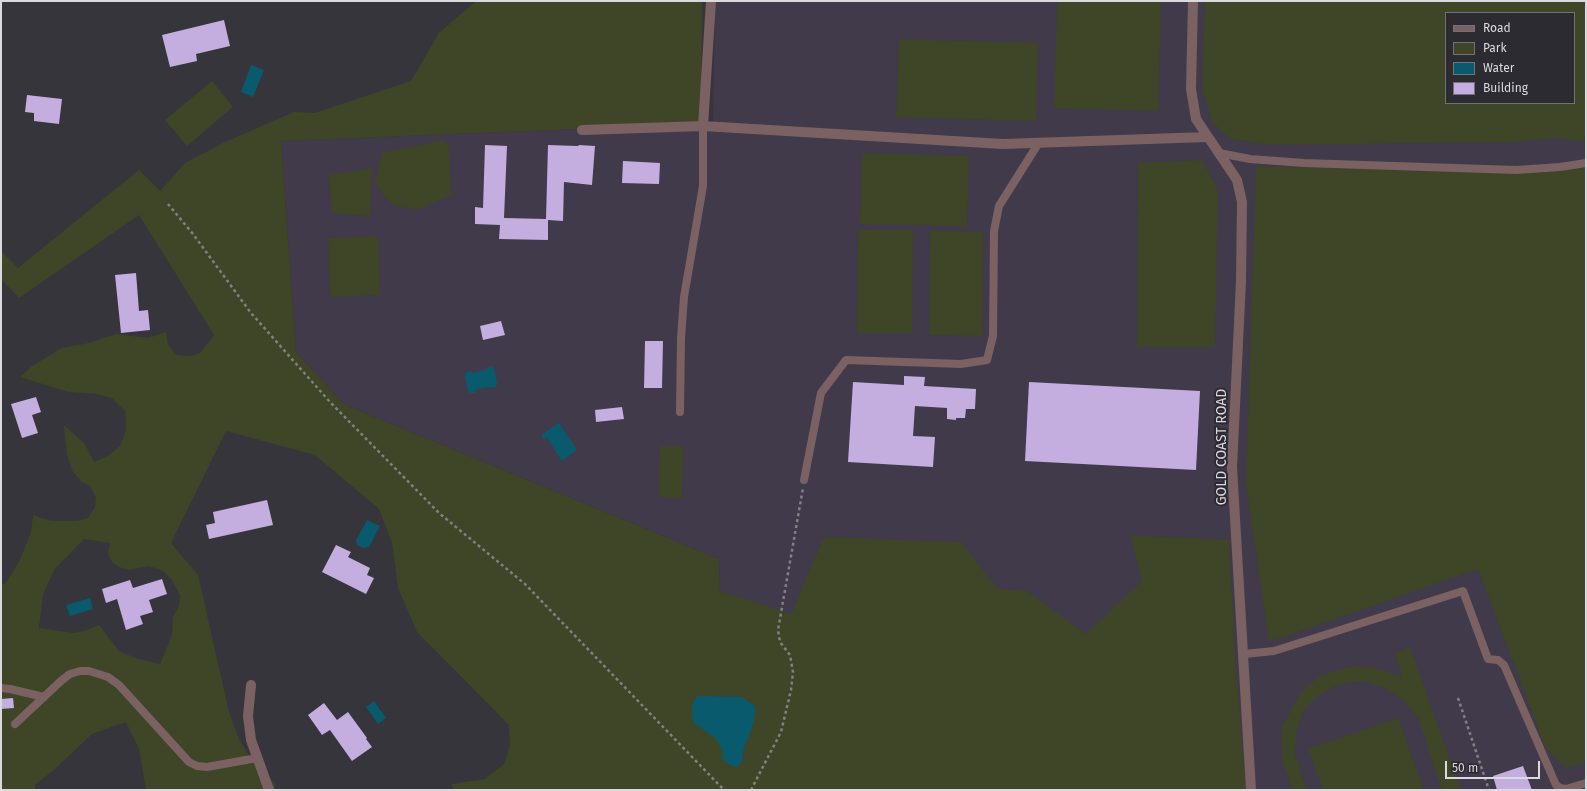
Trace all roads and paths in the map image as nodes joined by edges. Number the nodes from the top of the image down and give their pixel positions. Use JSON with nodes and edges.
{"nodes":[{"id":1,"x":711,"y":1,"type":"edge"},
{"id":2,"x":1193,"y":1,"type":"edge"},
{"id":3,"x":703,"y":126,"type":"junction"},
{"id":4,"x":582,"y":130,"type":"dead end"},
{"id":5,"x":1207,"y":138,"type":"junction"},
{"id":6,"x":1038,"y":144,"type":"junction"},
{"id":7,"x":1219,"y":153,"type":"junction"},
{"id":8,"x":1586,"y":163,"type":"edge"},
{"id":9,"x":168,"y":204,"type":"dead end"},
{"id":10,"x":680,"y":412,"type":"dead end"},
{"id":11,"x":804,"y":480,"type":"joint"},
{"id":12,"x":1244,"y":654,"type":"junction"},
{"id":13,"x":251,"y":685,"type":"dead end"},
{"id":14,"x":1,"y":688,"type":"edge"},
{"id":15,"x":44,"y":697,"type":"junction"},
{"id":16,"x":1458,"y":698,"type":"dead end"},
{"id":17,"x":15,"y":724,"type":"dead end"},
{"id":18,"x":257,"y":758,"type":"junction"},
{"id":19,"x":1586,"y":784,"type":"edge"},
{"id":20,"x":270,"y":790,"type":"edge"},
{"id":21,"x":724,"y":790,"type":"edge"},
{"id":22,"x":751,"y":790,"type":"edge"},
{"id":23,"x":1251,"y":790,"type":"edge"},
{"id":24,"x":1490,"y":790,"type":"edge"}],
"edges":[{"from":1,"to":3,"type":"street"},
{"from":2,"to":5,"type":"street","name":"GOLD COAST ROAD"},
{"from":3,"to":4,"type":"street"},
{"from":3,"to":6,"type":"street"},
{"from":3,"to":10,"type":"lane"},
{"from":5,"to":6,"type":"street"},
{"from":5,"to":7,"type":"street","name":"GOLD COAST ROAD"},
{"from":6,"to":11,"type":"lane"},
{"from":7,"to":8,"type":"lane"},
{"from":7,"to":12,"type":"street","name":"GOLD COAST ROAD"},
{"from":9,"to":21,"type":"path"},
{"from":11,"to":22,"type":"path"},
{"from":12,"to":19,"type":"lane"},
{"from":12,"to":23,"type":"street","name":"GOLD COAST ROAD"},
{"from":13,"to":18,"type":"street"},
{"from":14,"to":15,"type":"lane"},
{"from":15,"to":17,"type":"lane"},
{"from":15,"to":18,"type":"lane"},
{"from":16,"to":24,"type":"path"},
{"from":18,"to":20,"type":"street"}]}
